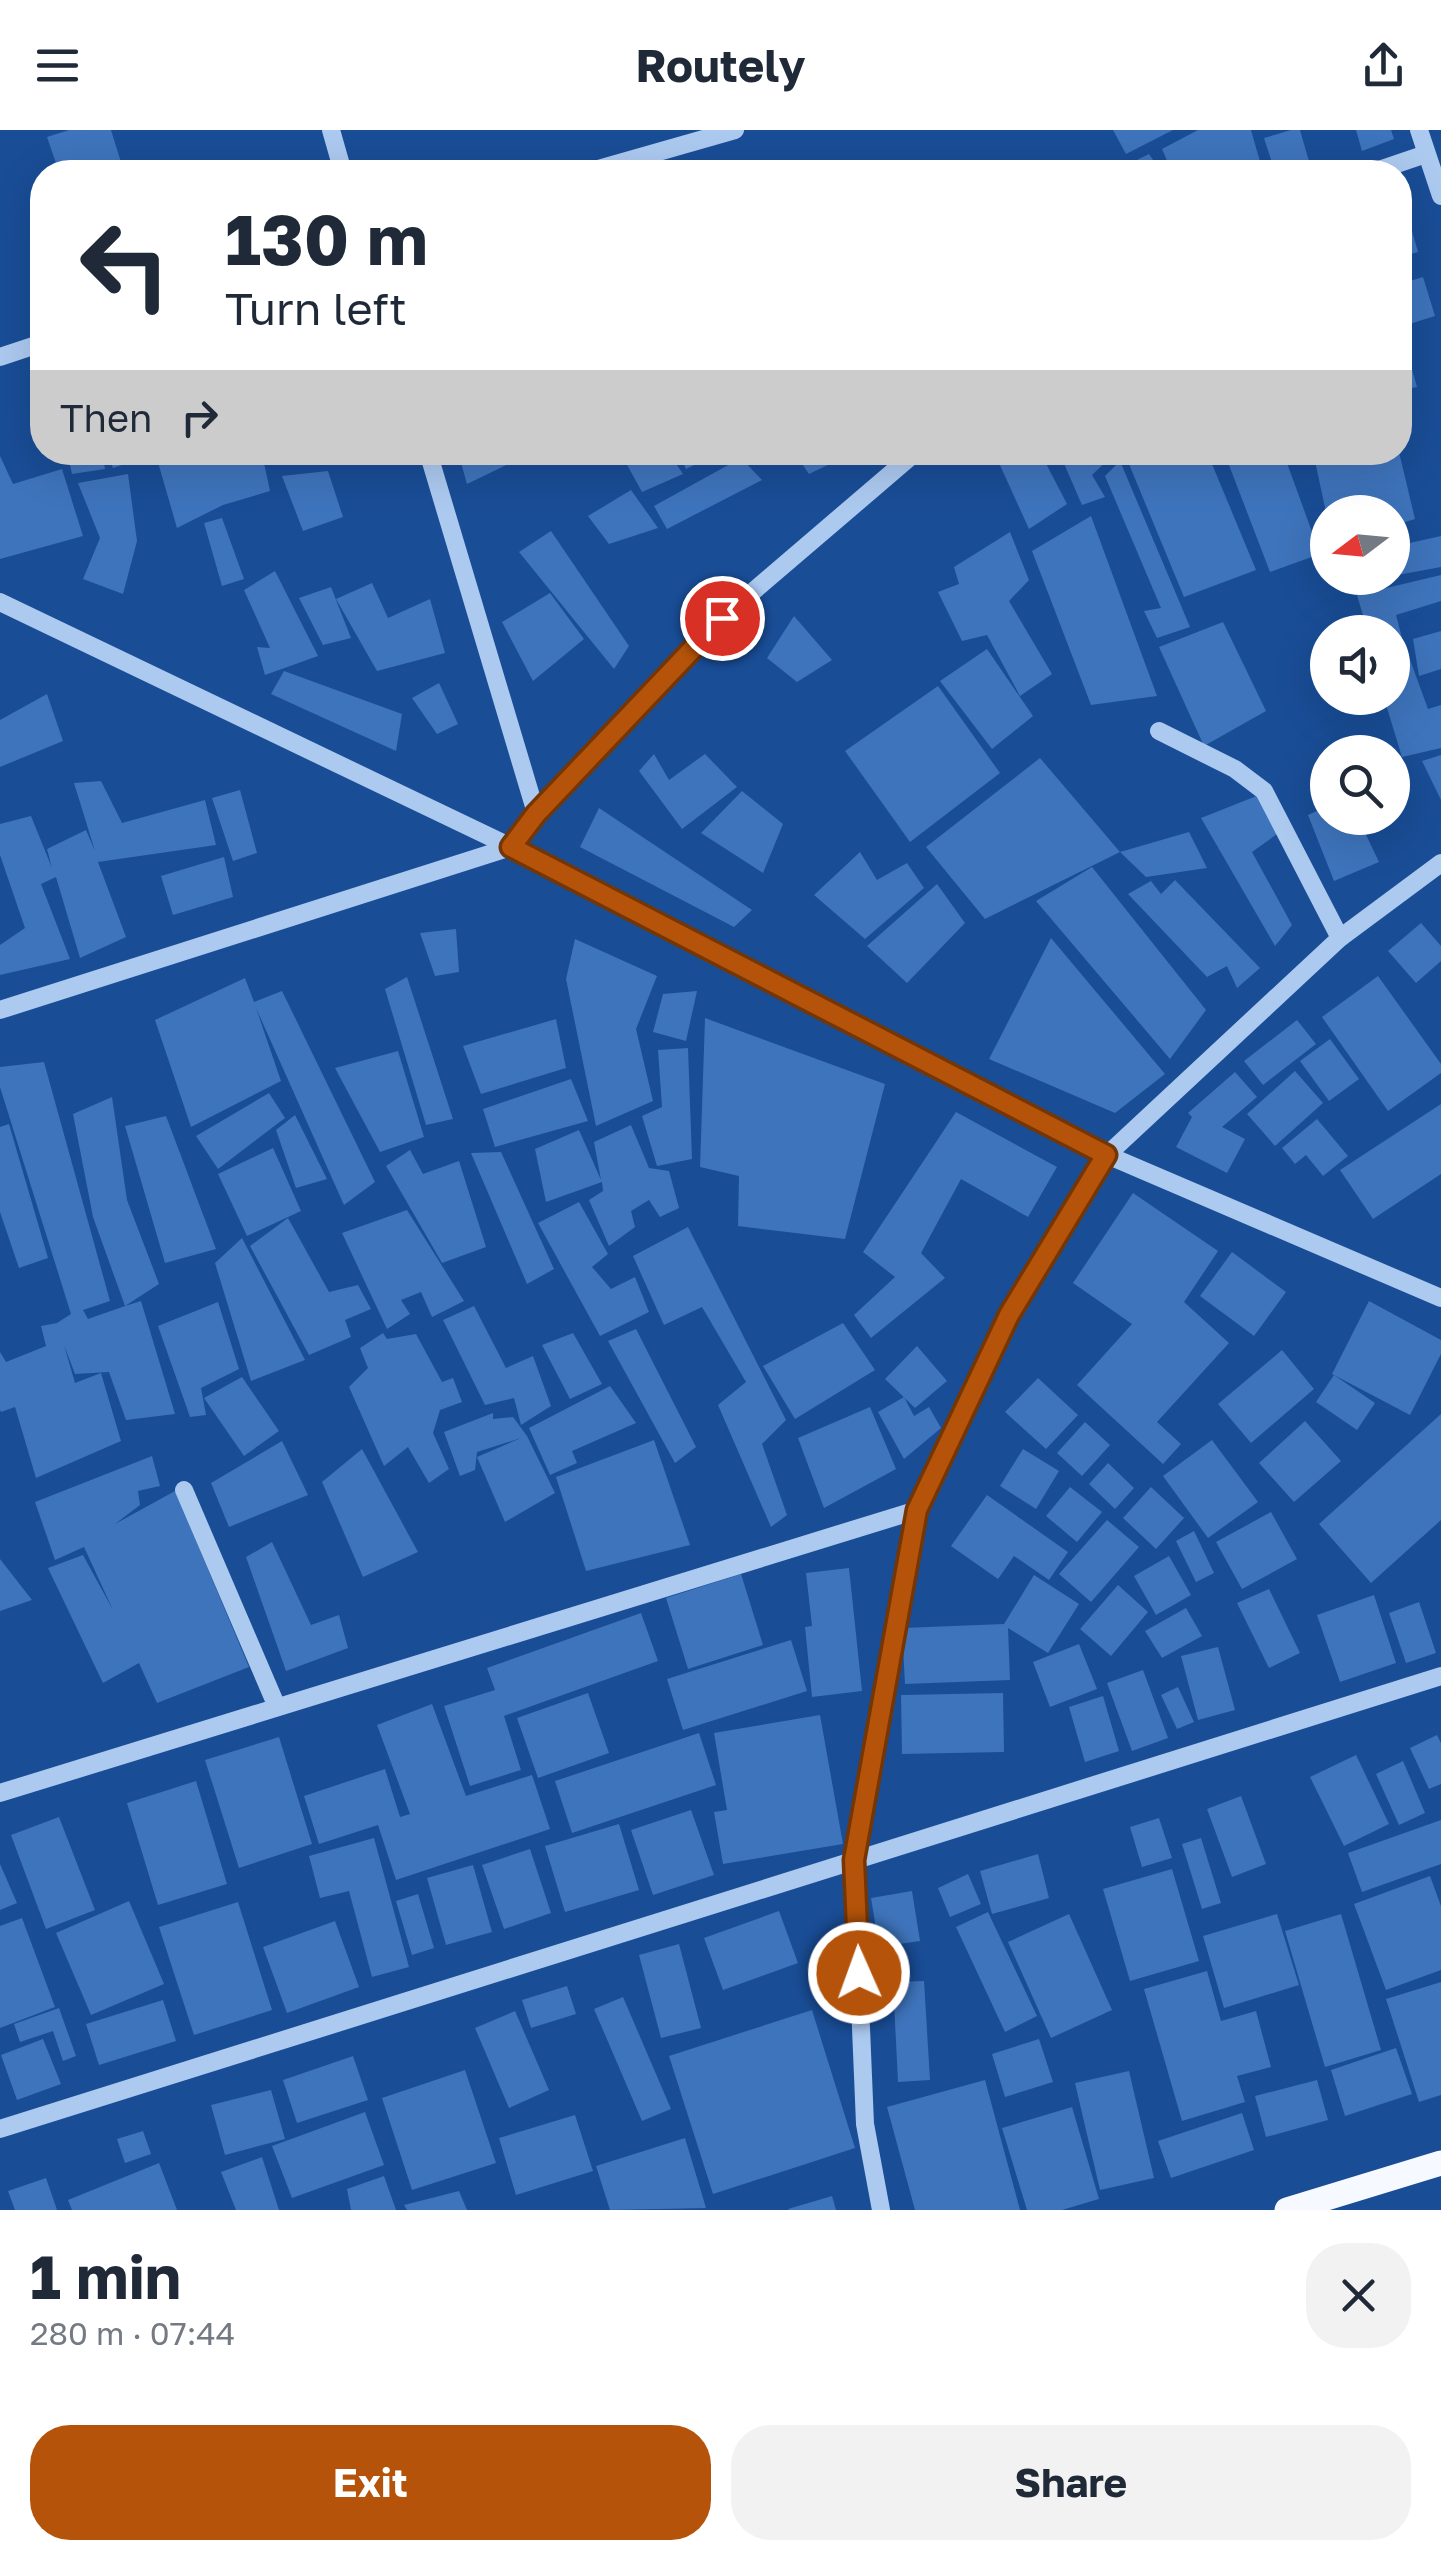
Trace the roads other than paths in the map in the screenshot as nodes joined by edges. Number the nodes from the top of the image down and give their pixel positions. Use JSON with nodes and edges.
{"nodes":[{"id":1,"x":330,"y":130,"type":"edge"},
{"id":2,"x":735,"y":130,"type":"edge"},
{"id":3,"x":1419,"y":130,"type":"edge"},
{"id":4,"x":1426,"y":154,"type":"junction"},
{"id":5,"x":339,"y":160,"type":"edge"},
{"id":6,"x":630,"y":160,"type":"edge"},
{"id":7,"x":1409,"y":160,"type":"edge"},
{"id":8,"x":1441,"y":196,"type":"edge"},
{"id":9,"x":30,"y":347,"type":"edge"},
{"id":10,"x":0,"y":357,"type":"edge"},
{"id":11,"x":432,"y":465,"type":"edge"},
{"id":12,"x":901,"y":465,"type":"edge"},
{"id":13,"x":0,"y":602,"type":"edge"},
{"id":14,"x":1158,"y":731,"type":"dead end"},
{"id":15,"x":536,"y":814,"type":"junction"},
{"id":16,"x":511,"y":847,"type":"junction"},
{"id":17,"x":1441,"y":863,"type":"edge"},
{"id":18,"x":1340,"y":938,"type":"junction"},
{"id":19,"x":0,"y":1010,"type":"edge"},
{"id":20,"x":1106,"y":1155,"type":"junction"},
{"id":21,"x":1441,"y":1298,"type":"edge"},
{"id":22,"x":184,"y":1490,"type":"dead end"},
{"id":23,"x":917,"y":1510,"type":"junction"},
{"id":24,"x":1441,"y":1676,"type":"edge"},
{"id":25,"x":277,"y":1707,"type":"junction"},
{"id":26,"x":0,"y":1793,"type":"edge"},
{"id":27,"x":854,"y":1860,"type":"junction"},
{"id":28,"x":0,"y":2128,"type":"edge"},
{"id":29,"x":1441,"y":2163,"type":"edge"},
{"id":30,"x":881,"y":2210,"type":"edge"},
{"id":31,"x":1287,"y":2210,"type":"edge"}],
"edges":[{"from":1,"to":5,"type":"street"},
{"from":2,"to":6,"type":"street"},
{"from":3,"to":4,"type":"street"},
{"from":4,"to":7,"type":"street"},
{"from":4,"to":8,"type":"street"},
{"from":9,"to":10,"type":"street"},
{"from":11,"to":15,"type":"street"},
{"from":12,"to":15,"type":"street"},
{"from":13,"to":16,"type":"street"},
{"from":14,"to":18,"type":"street"},
{"from":15,"to":16,"type":"street"},
{"from":16,"to":19,"type":"street"},
{"from":16,"to":20,"type":"street"},
{"from":17,"to":18,"type":"street"},
{"from":18,"to":20,"type":"street"},
{"from":20,"to":21,"type":"street"},
{"from":20,"to":23,"type":"street"},
{"from":22,"to":25,"type":"street"},
{"from":23,"to":25,"type":"street"},
{"from":23,"to":27,"type":"street"},
{"from":24,"to":27,"type":"street"},
{"from":25,"to":26,"type":"street"},
{"from":27,"to":28,"type":"street"},
{"from":27,"to":30,"type":"street"},
{"from":29,"to":31,"type":"main road"}]}
